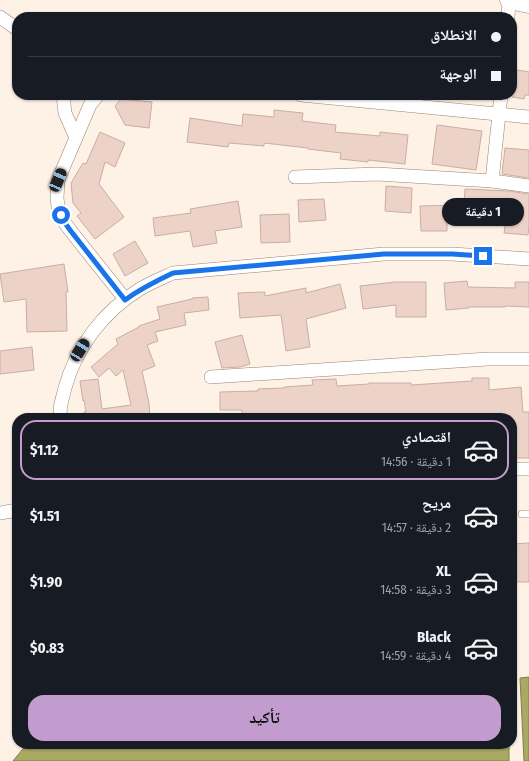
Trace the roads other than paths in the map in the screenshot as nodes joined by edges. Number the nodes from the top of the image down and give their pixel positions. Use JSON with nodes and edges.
{"nodes":[{"id":1,"x":509,"y":0,"type":"edge"},
{"id":2,"x":529,"y":4,"type":"edge"},
{"id":3,"x":508,"y":12,"type":"edge"},
{"id":4,"x":0,"y":17,"type":"edge"},
{"id":5,"x":12,"y":25,"type":"edge"},
{"id":6,"x":64,"y":100,"type":"edge"},
{"id":7,"x":94,"y":100,"type":"edge"},
{"id":8,"x":353,"y":100,"type":"edge"},
{"id":9,"x":501,"y":100,"type":"edge"},
{"id":10,"x":500,"y":114,"type":"junction"},
{"id":11,"x":529,"y":117,"type":"edge"},
{"id":12,"x":76,"y":138,"type":"junction"},
{"id":13,"x":295,"y":177,"type":"dead end"},
{"id":14,"x":492,"y":182,"type":"junction"},
{"id":15,"x":529,"y":186,"type":"edge"},
{"id":16,"x":529,"y":259,"type":"edge"},
{"id":17,"x":125,"y":300,"type":"junction"},
{"id":18,"x":529,"y":359,"type":"edge"},
{"id":19,"x":211,"y":377,"type":"dead end"},
{"id":20,"x":60,"y":413,"type":"edge"},
{"id":21,"x":517,"y":469,"type":"edge"},
{"id":22,"x":529,"y":469,"type":"edge"},
{"id":23,"x":12,"y":511,"type":"edge"},
{"id":24,"x":0,"y":513,"type":"edge"}],
"edges":[{"from":1,"to":2,"type":"main road"},
{"from":1,"to":3,"type":"street"},
{"from":4,"to":5,"type":"street"},
{"from":6,"to":12,"type":"street"},
{"from":7,"to":12,"type":"street"},
{"from":8,"to":10,"type":"street"},
{"from":9,"to":10,"type":"street"},
{"from":10,"to":11,"type":"street"},
{"from":10,"to":14,"type":"street"},
{"from":12,"to":17,"type":"street"},
{"from":13,"to":14,"type":"street"},
{"from":14,"to":15,"type":"street"},
{"from":16,"to":17,"type":"street"},
{"from":17,"to":20,"type":"street"},
{"from":18,"to":19,"type":"street"},
{"from":21,"to":22,"type":"street"},
{"from":23,"to":24,"type":"street"}]}
